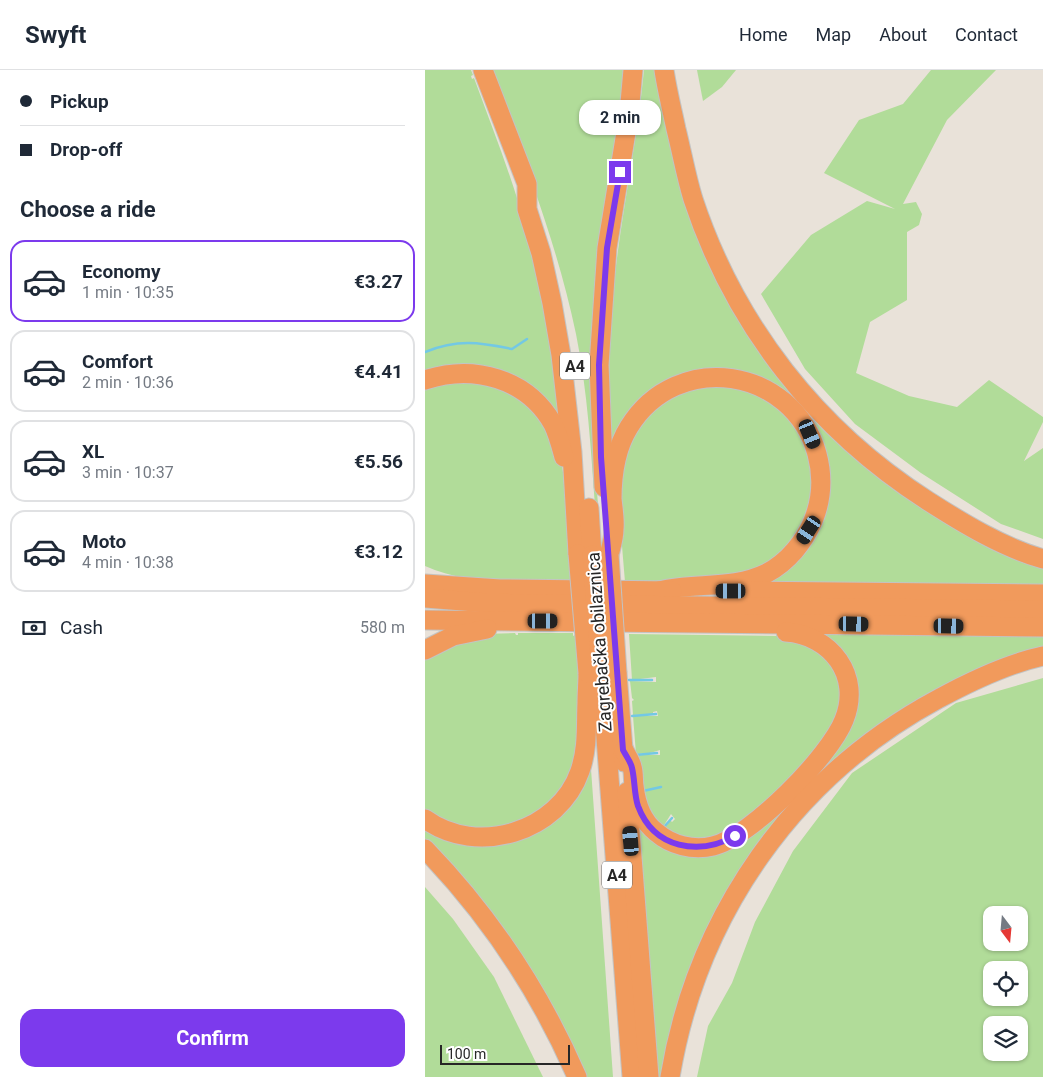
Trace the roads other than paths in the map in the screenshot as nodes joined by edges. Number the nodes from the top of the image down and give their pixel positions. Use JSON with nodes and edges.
{"nodes":[{"id":1,"x":483,"y":70,"type":"edge"},
{"id":2,"x":633,"y":70,"type":"edge"},
{"id":3,"x":664,"y":70,"type":"edge"},
{"id":4,"x":527,"y":184,"type":"junction"},
{"id":5,"x":425,"y":380,"type":"edge"},
{"id":6,"x":576,"y":506,"type":"junction"},
{"id":7,"x":593,"y":555,"type":"junction"},
{"id":8,"x":1043,"y":559,"type":"edge"},
{"id":9,"x":425,"y":571,"type":"edge"},
{"id":10,"x":425,"y":584,"type":"edge"},
{"id":11,"x":500,"y":589,"type":"junction"},
{"id":12,"x":659,"y":591,"type":"junction"},
{"id":13,"x":1043,"y":594,"type":"edge"},
{"id":14,"x":425,"y":598,"type":"edge"},
{"id":15,"x":1043,"y":610,"type":"edge"},
{"id":16,"x":425,"y":620,"type":"edge"},
{"id":17,"x":576,"y":621,"type":"junction"},
{"id":18,"x":741,"y":623,"type":"junction"},
{"id":19,"x":1043,"y":627,"type":"edge"},
{"id":20,"x":425,"y":650,"type":"edge"},
{"id":21,"x":1043,"y":656,"type":"edge"},
{"id":22,"x":602,"y":673,"type":"junction"},
{"id":23,"x":589,"y":694,"type":"junction"},
{"id":24,"x":623,"y":750,"type":"junction"},
{"id":25,"x":425,"y":820,"type":"edge"},
{"id":26,"x":425,"y":849,"type":"edge"},
{"id":27,"x":577,"y":1077,"type":"edge"},
{"id":28,"x":620,"y":1077,"type":"edge"},
{"id":29,"x":632,"y":1077,"type":"edge"},
{"id":30,"x":649,"y":1077,"type":"edge"},
{"id":31,"x":670,"y":1077,"type":"edge"}],
"edges":[{"from":1,"to":4,"type":"highway","name":"Zagrebačka obilaznica"},
{"from":2,"to":7,"type":"highway"},
{"from":3,"to":8,"type":"highway"},
{"from":4,"to":6,"type":"highway"},
{"from":4,"to":7,"type":"highway","name":"Zagrebačka obilaznica","number":"A4"},
{"from":5,"to":6,"type":"highway"},
{"from":6,"to":7,"type":"highway"},
{"from":7,"to":12,"type":"highway"},
{"from":7,"to":22,"type":"highway","name":"Zagrebačka obilaznica","number":"A4","bridge":true},
{"from":9,"to":11,"type":"highway"},
{"from":10,"to":11,"type":"highway"},
{"from":11,"to":12,"type":"highway"},
{"from":12,"to":13,"type":"highway"},
{"from":14,"to":15,"type":"highway"},
{"from":16,"to":17,"type":"highway"},
{"from":17,"to":18,"type":"highway"},
{"from":17,"to":20,"type":"highway"},
{"from":18,"to":19,"type":"highway"},
{"from":18,"to":24,"type":"highway"},
{"from":21,"to":31,"type":"highway"},
{"from":22,"to":23,"type":"highway"},
{"from":22,"to":24,"type":"highway","name":"Zagrebačka obilaznica","number":"A4"},
{"from":22,"to":29,"type":"highway","name":"Zagrebačka obilaznica","number":"A4"},
{"from":23,"to":25,"type":"highway"},
{"from":23,"to":28,"type":"highway"},
{"from":24,"to":30,"type":"highway","name":"Zagrebačka obilaznica","number":"A4"},
{"from":26,"to":27,"type":"highway"}]}
